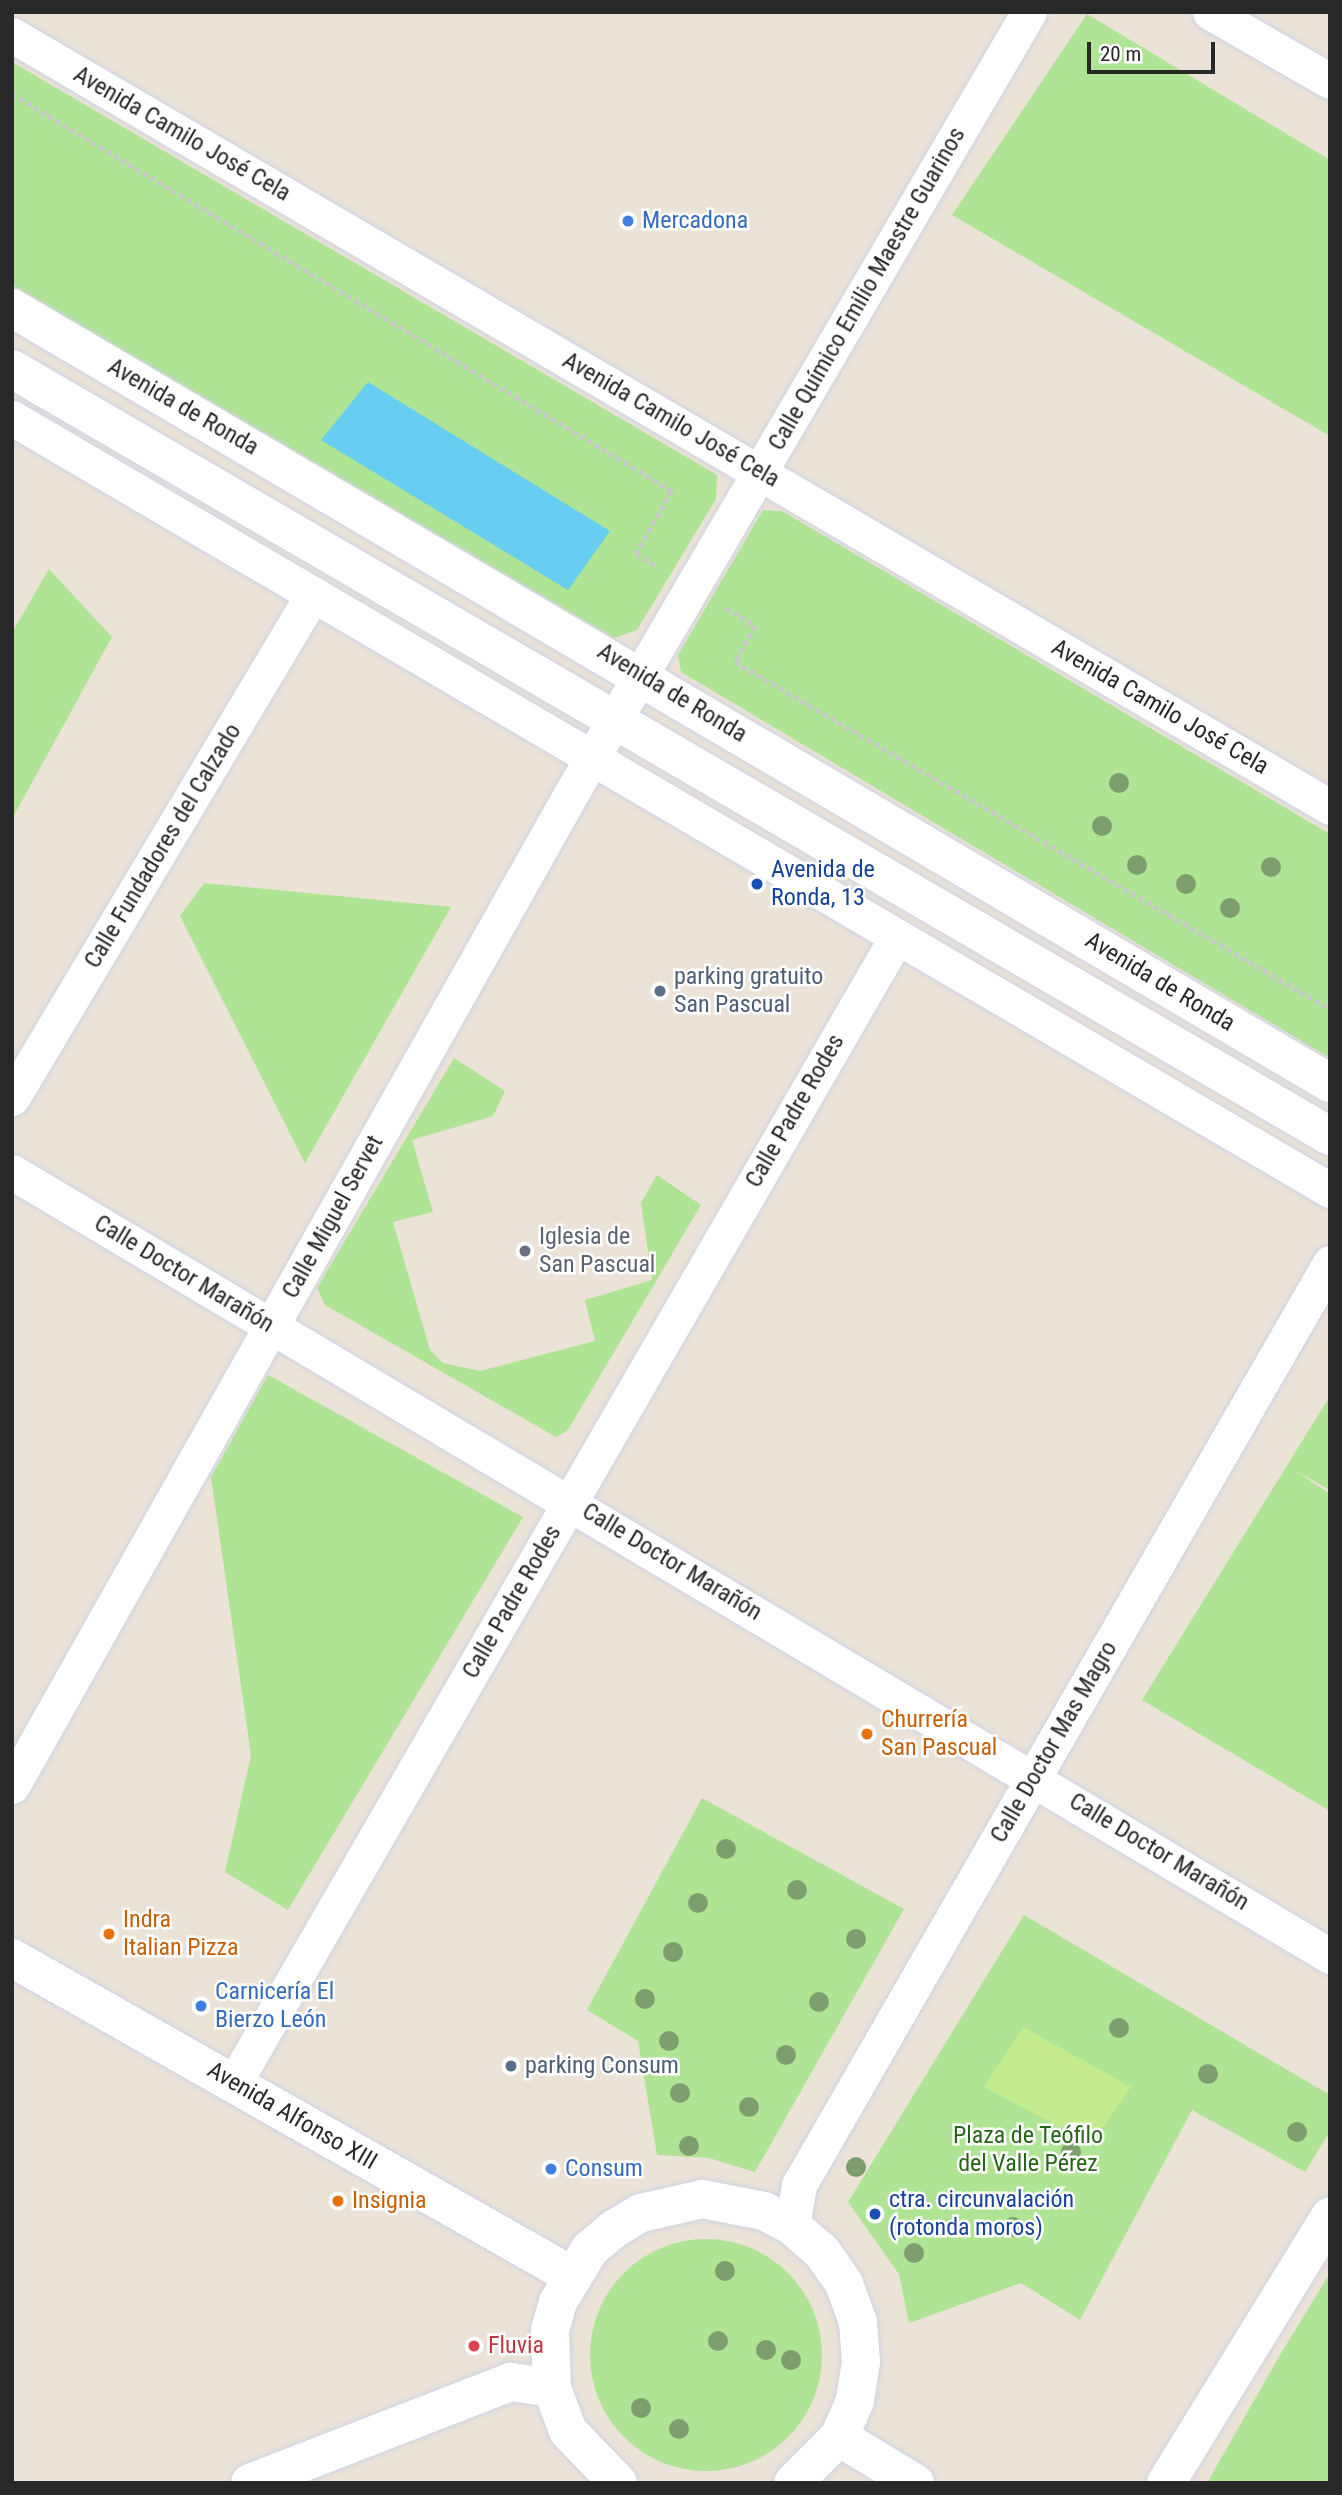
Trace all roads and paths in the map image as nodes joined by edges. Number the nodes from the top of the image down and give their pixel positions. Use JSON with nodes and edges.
{"nodes":[{"id":1,"x":1029,"y":12,"type":"edge"},
{"id":2,"x":1210,"y":12,"type":"edge"},
{"id":3,"x":12,"y":34,"type":"edge"},
{"id":4,"x":1330,"y":81,"type":"edge"},
{"id":5,"x":12,"y":308,"type":"edge"},
{"id":6,"x":12,"y":369,"type":"edge"},
{"id":7,"x":12,"y":418,"type":"edge"},
{"id":8,"x":760,"y":472,"type":"junction"},
{"id":9,"x":313,"y":594,"type":"junction"},
{"id":10,"x":641,"y":675,"type":"junction"},
{"id":11,"x":615,"y":719,"type":"junction"},
{"id":12,"x":593,"y":758,"type":"junction"},
{"id":13,"x":1330,"y":807,"type":"edge"},
{"id":14,"x":895,"y":940,"type":"junction"},
{"id":15,"x":1330,"y":1083,"type":"edge"},
{"id":16,"x":12,"y":1098,"type":"edge"},
{"id":17,"x":1330,"y":1136,"type":"edge"},
{"id":18,"x":12,"y":1172,"type":"edge"},
{"id":19,"x":1330,"y":1190,"type":"edge"},
{"id":20,"x":1330,"y":1263,"type":"edge"},
{"id":21,"x":272,"y":1326,"type":"junction"},
{"id":22,"x":570,"y":1502,"type":"junction"},
{"id":23,"x":1034,"y":1776,"type":"junction"},
{"id":24,"x":12,"y":1786,"type":"edge"},
{"id":25,"x":1330,"y":1956,"type":"edge"},
{"id":26,"x":12,"y":1958,"type":"edge"},
{"id":27,"x":234,"y":2083,"type":"junction"},
{"id":28,"x":1330,"y":2216,"type":"edge"},
{"id":29,"x":792,"y":2226,"type":"junction"},
{"id":30,"x":571,"y":2275,"type":"junction"},
{"id":31,"x":552,"y":2388,"type":"junction"},
{"id":32,"x":839,"y":2437,"type":"junction"},
{"id":33,"x":250,"y":2483,"type":"edge"},
{"id":34,"x":618,"y":2483,"type":"edge"},
{"id":35,"x":793,"y":2483,"type":"edge"},
{"id":36,"x":915,"y":2483,"type":"edge"},
{"id":37,"x":1166,"y":2483,"type":"edge"}],
"edges":[{"from":1,"to":8,"type":"street","name":"Calle Químico Emilio Maestre Guarinos"},
{"from":2,"to":4,"type":"street"},
{"from":3,"to":8,"type":"street","name":"Avenida Camilo José Cela"},
{"from":5,"to":10,"type":"street","name":"Avenida de Ronda"},
{"from":6,"to":11,"type":"street","name":"Avenida de Ronda"},
{"from":7,"to":9,"type":"street"},
{"from":8,"to":10,"type":"street","name":"Calle Químico Emilio Maestre Guarinos"},
{"from":8,"to":13,"type":"street","name":"Avenida Camilo José Cela"},
{"from":9,"to":12,"type":"street"},
{"from":9,"to":16,"type":"street","name":"Calle Fundadores del Calzado"},
{"from":10,"to":11,"type":"street","name":"Calle Químico Emilio Maestre Guarinos"},
{"from":10,"to":15,"type":"street","name":"Avenida de Ronda"},
{"from":11,"to":12,"type":"street","name":"Calle Miguel Servet"},
{"from":11,"to":17,"type":"street","name":"Avenida de Ronda"},
{"from":12,"to":14,"type":"street"},
{"from":12,"to":21,"type":"street","name":"Calle Miguel Servet"},
{"from":14,"to":19,"type":"street"},
{"from":14,"to":22,"type":"street","name":"Calle Padre Rodes"},
{"from":18,"to":21,"type":"street","name":"Calle Doctor Marañón"},
{"from":20,"to":23,"type":"street","name":"Calle Doctor Mas Magro"},
{"from":21,"to":22,"type":"street","name":"Calle Doctor Marañón"},
{"from":21,"to":24,"type":"street","name":"Calle Miguel Servet"},
{"from":22,"to":23,"type":"street","name":"Calle Doctor Marañón"},
{"from":22,"to":27,"type":"street","name":"Calle Padre Rodes"},
{"from":23,"to":25,"type":"street","name":"Calle Doctor Marañón"},
{"from":23,"to":29,"type":"street","name":"Calle Doctor Mas Magro"},
{"from":26,"to":27,"type":"street","name":"Avenida Alfonso XIII"},
{"from":27,"to":30,"type":"street","name":"Avenida Alfonso XIII"},
{"from":28,"to":37,"type":"street"},
{"from":29,"to":30,"type":"street"},
{"from":29,"to":32,"type":"street"},
{"from":30,"to":31,"type":"street"},
{"from":31,"to":33,"type":"street"},
{"from":31,"to":34,"type":"street"},
{"from":32,"to":35,"type":"street"},
{"from":32,"to":36,"type":"street"}]}
